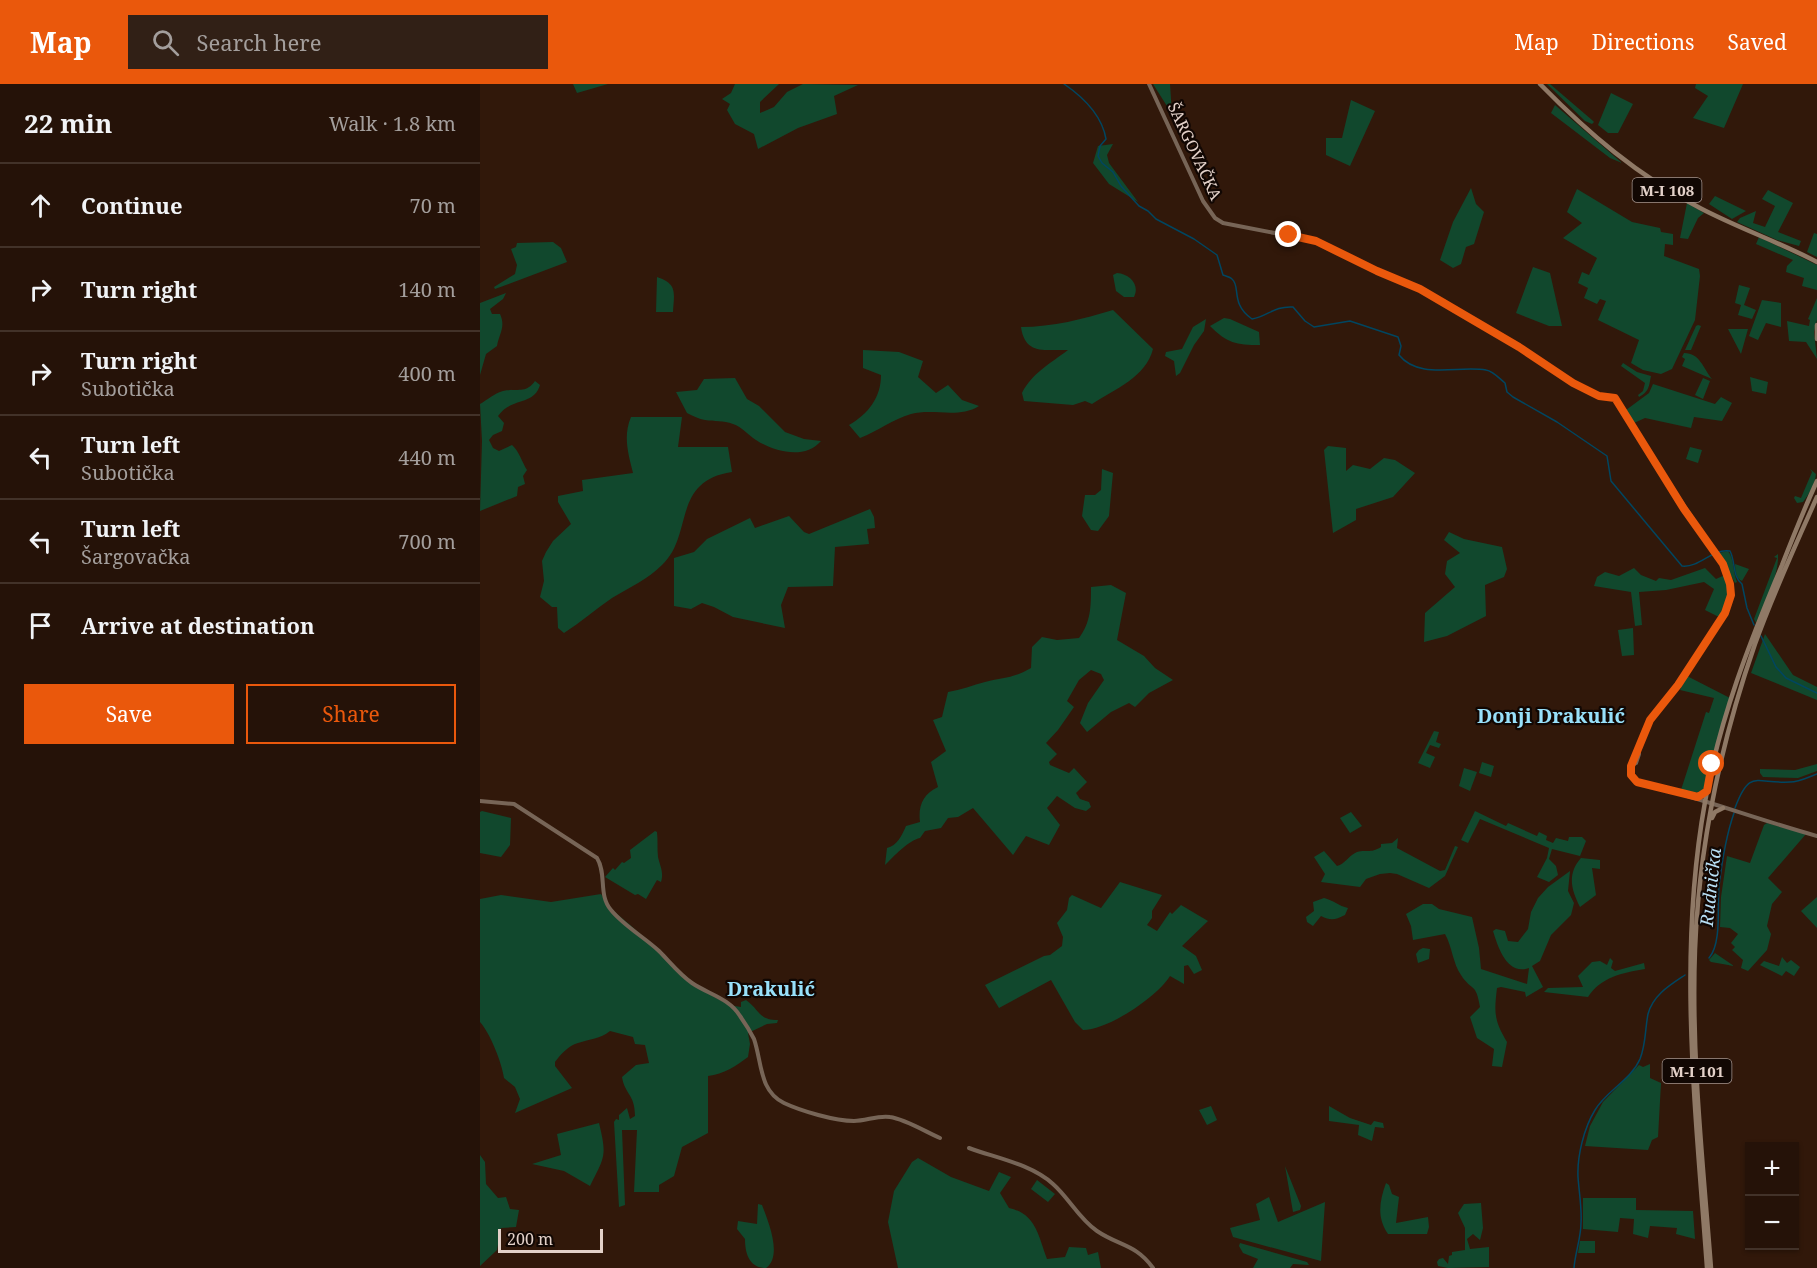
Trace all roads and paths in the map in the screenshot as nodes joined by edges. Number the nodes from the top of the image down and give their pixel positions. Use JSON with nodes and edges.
{"nodes":[{"id":1,"x":1149,"y":84,"type":"edge"},
{"id":2,"x":1542,"y":86,"type":"edge"},
{"id":3,"x":1817,"y":262,"type":"edge"},
{"id":4,"x":1817,"y":325,"type":"edge"},
{"id":5,"x":1817,"y":339,"type":"edge"},
{"id":6,"x":1817,"y":481,"type":"edge"},
{"id":7,"x":1817,"y":497,"type":"edge"},
{"id":8,"x":1707,"y":791,"type":"junction"},
{"id":9,"x":1714,"y":793,"type":"junction"},
{"id":10,"x":1695,"y":797,"type":"junction"},
{"id":11,"x":480,"y":801,"type":"edge"},
{"id":12,"x":1705,"y":801,"type":"junction"},
{"id":13,"x":1712,"y":804,"type":"junction"},
{"id":14,"x":1721,"y":807,"type":"junction"},
{"id":15,"x":1703,"y":812,"type":"junction"},
{"id":16,"x":1817,"y":836,"type":"edge"},
{"id":17,"x":1703,"y":852,"type":"junction"},
{"id":18,"x":940,"y":1138,"type":"dead end"},
{"id":19,"x":969,"y":1148,"type":"dead end"},
{"id":20,"x":1154,"y":1268,"type":"edge"},
{"id":21,"x":1709,"y":1268,"type":"edge"}],
"edges":[{"from":1,"to":10,"type":"street","name":"ŠARGOVAČKA"},
{"from":2,"to":3,"type":"main road","number":"M-I 108"},
{"from":4,"to":5,"type":"main road"},
{"from":6,"to":8,"type":"main road","number":"M-I 101"},
{"from":7,"to":9,"type":"main road","number":"M-I 101"},
{"from":8,"to":10,"type":"main road"},
{"from":8,"to":12,"type":"main road","number":"M-I 101"},
{"from":9,"to":13,"type":"main road","number":"M-I 101"},
{"from":9,"to":14,"type":"street"},
{"from":10,"to":12,"type":"street"},
{"from":10,"to":15,"type":"street"},
{"from":11,"to":18,"type":"street"},
{"from":12,"to":13,"type":"street"},
{"from":12,"to":15,"type":"main road","number":"M-I 101"},
{"from":13,"to":14,"type":"street"},
{"from":13,"to":17,"type":"main road","number":"M-I 101"},
{"from":14,"to":16,"type":"street"},
{"from":14,"to":17,"type":"main road"},
{"from":15,"to":21,"type":"main road","number":"M-I 101"},
{"from":17,"to":21,"type":"main road","number":"M-I 101"},
{"from":19,"to":20,"type":"street"}]}
